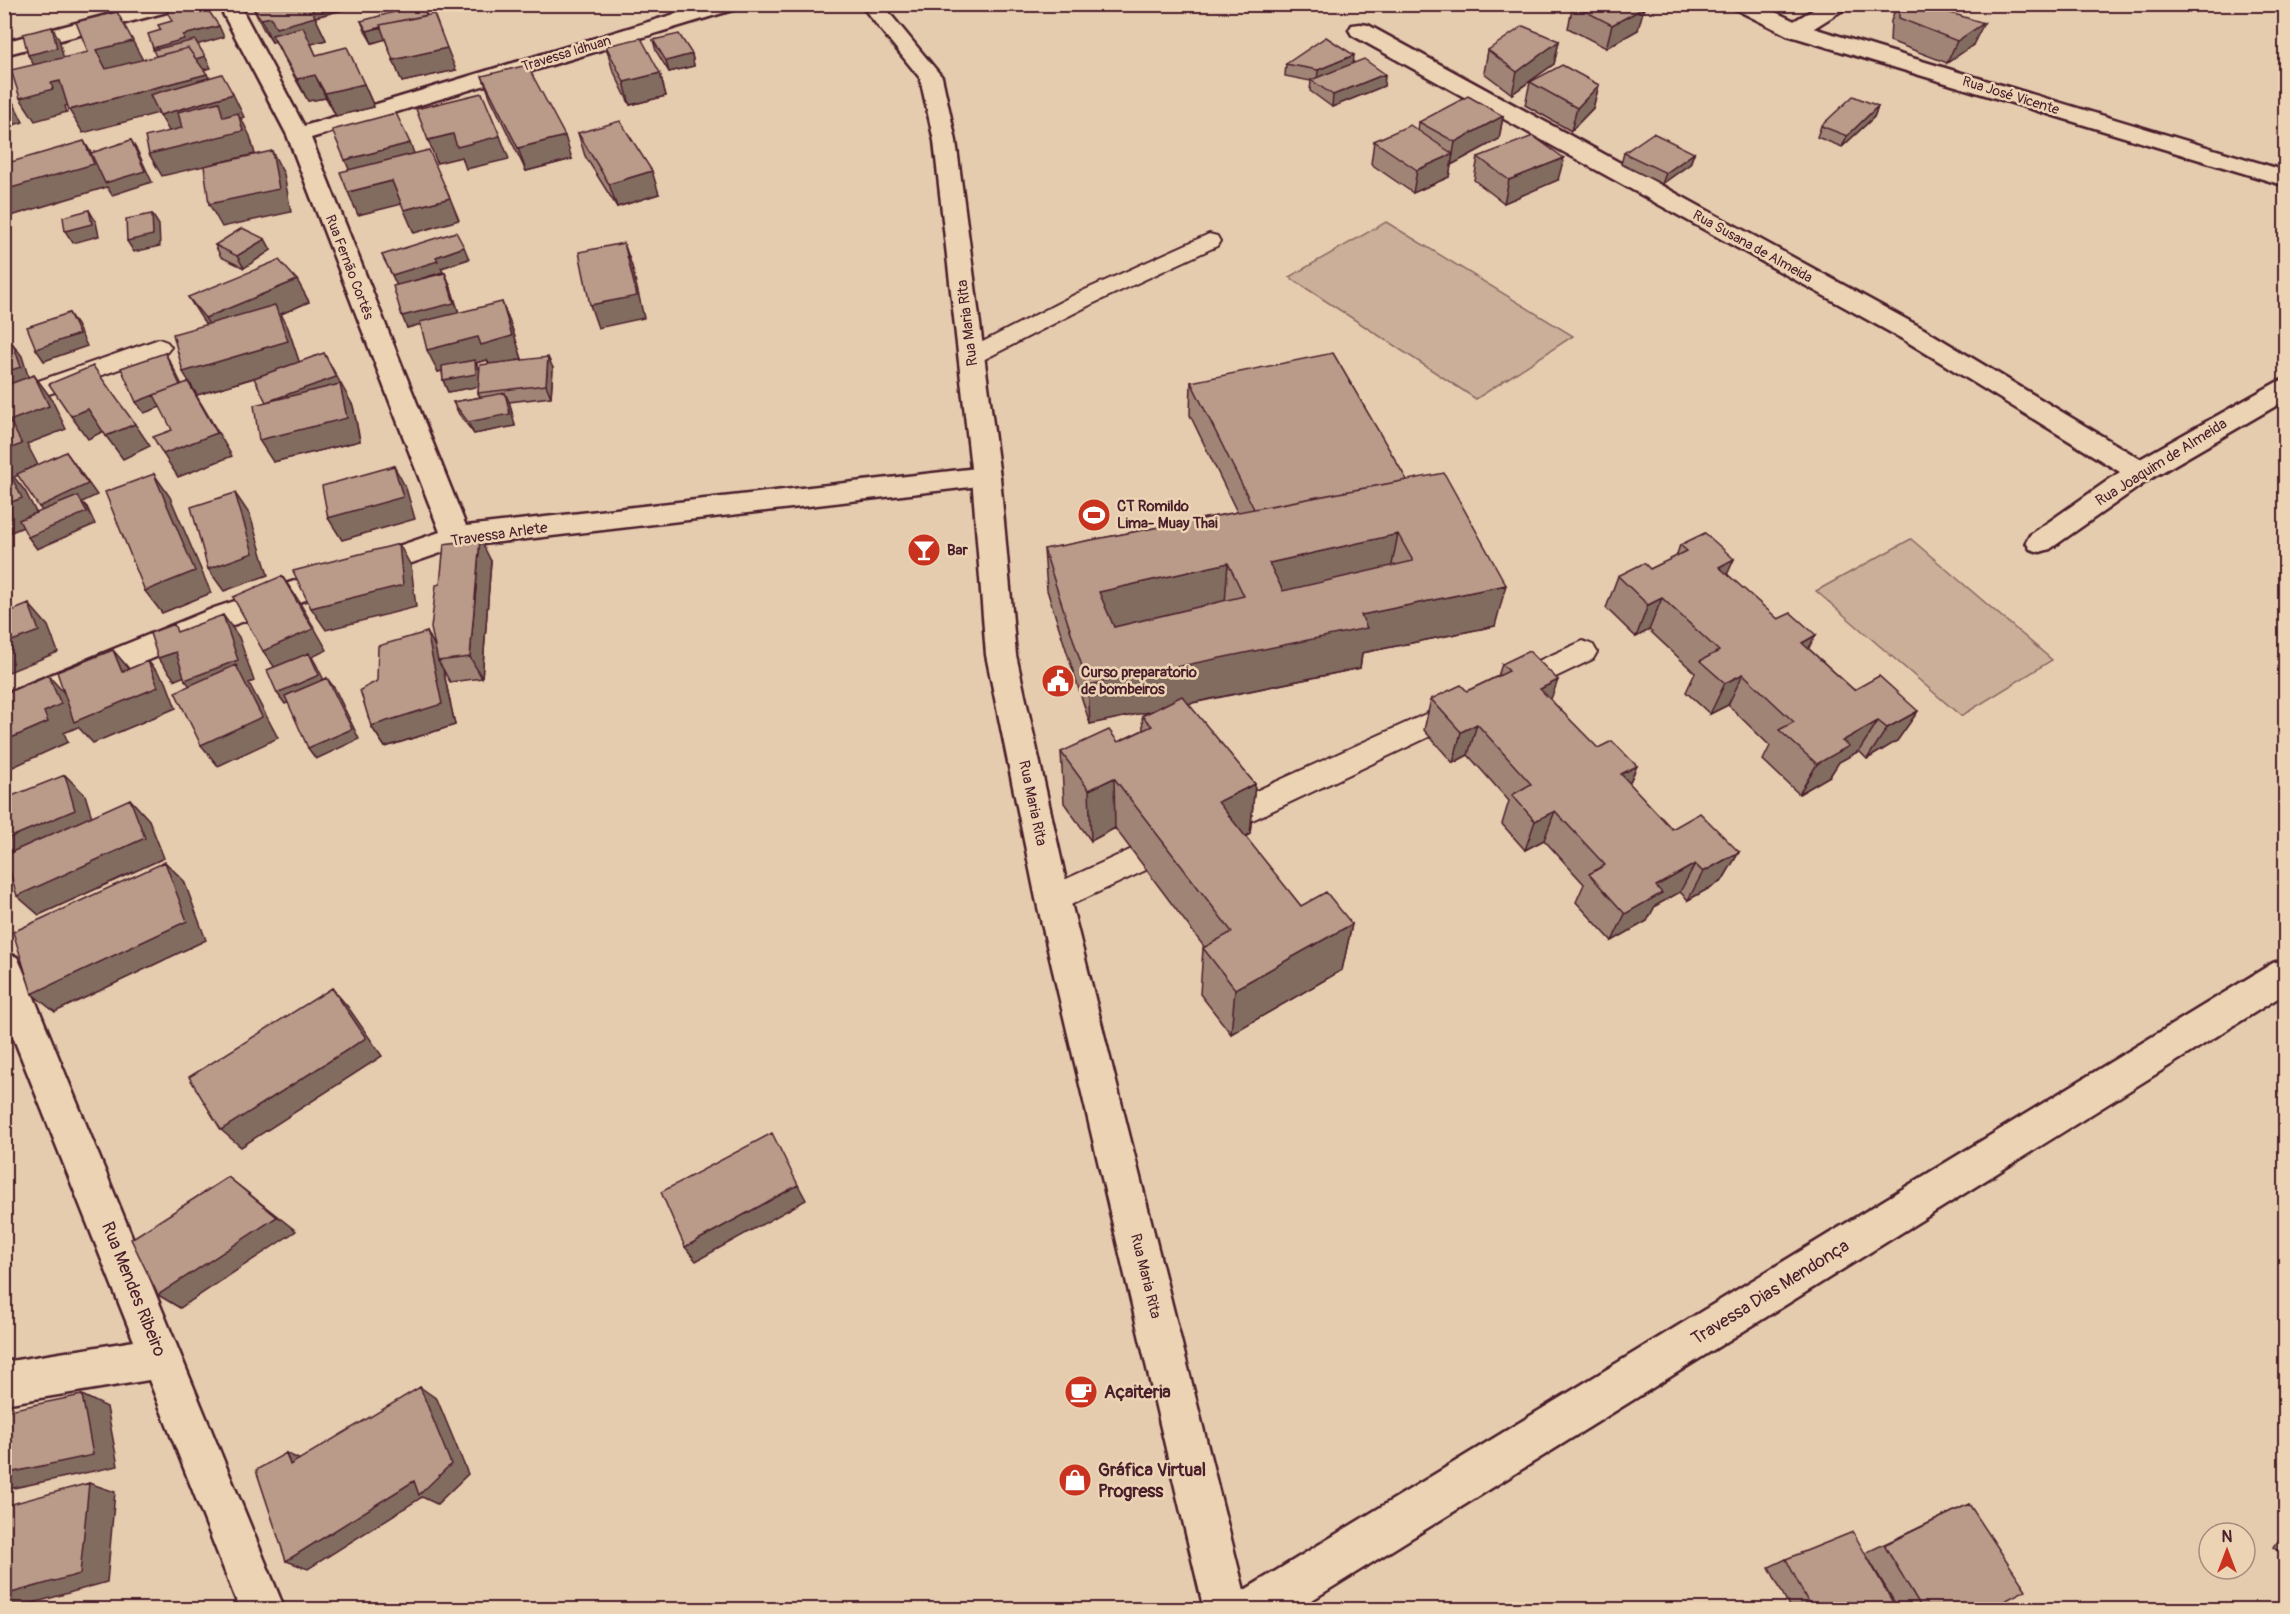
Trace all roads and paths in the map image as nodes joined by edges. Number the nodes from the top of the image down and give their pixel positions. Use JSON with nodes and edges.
{"nodes":[{"id":1,"x":175,"y":4,"type":"edge"},
{"id":2,"x":228,"y":4,"type":"edge"},
{"id":3,"x":732,"y":4,"type":"edge"},
{"id":4,"x":870,"y":4,"type":"edge"},
{"id":5,"x":1740,"y":4,"type":"edge"},
{"id":6,"x":1839,"y":4,"type":"edge"},
{"id":7,"x":1360,"y":30,"type":"dead end"},
{"id":8,"x":1795,"y":30,"type":"junction"},
{"id":9,"x":4,"y":49,"type":"edge"},
{"id":10,"x":298,"y":135,"type":"junction"},
{"id":11,"x":2286,"y":179,"type":"edge"},
{"id":12,"x":1209,"y":241,"type":"dead end"},
{"id":13,"x":159,"y":347,"type":"dead end"},
{"id":14,"x":971,"y":357,"type":"junction"},
{"id":15,"x":2286,"y":388,"type":"edge"},
{"id":16,"x":4,"y":402,"type":"edge"},
{"id":17,"x":2140,"y":472,"type":"junction"},
{"id":18,"x":986,"y":477,"type":"junction"},
{"id":19,"x":456,"y":537,"type":"junction"},
{"id":20,"x":2040,"y":542,"type":"dead end"},
{"id":21,"x":1583,"y":652,"type":"dead end"},
{"id":22,"x":4,"y":708,"type":"edge"},
{"id":23,"x":1053,"y":899,"type":"junction"},
{"id":24,"x":4,"y":968,"type":"edge"},
{"id":25,"x":2286,"y":974,"type":"edge"},
{"id":26,"x":162,"y":1357,"type":"junction"},
{"id":27,"x":4,"y":1383,"type":"edge"},
{"id":28,"x":263,"y":1610,"type":"edge"},
{"id":29,"x":1227,"y":1610,"type":"edge"},
{"id":30,"x":1254,"y":1610,"type":"edge"}],
"edges":[{"from":1,"to":9,"type":"street"},
{"from":2,"to":10,"type":"street","name":"Rua Fernão Cortês"},
{"from":3,"to":10,"type":"street","name":"Travessa Idhuan"},
{"from":4,"to":14,"type":"street","name":"Rua Maria Rita"},
{"from":5,"to":8,"type":"street","name":"Rua José Vicente"},
{"from":6,"to":8,"type":"street"},
{"from":7,"to":17,"type":"street","name":"Rua Susana de Almeida"},
{"from":8,"to":11,"type":"street","name":"Rua José Vicente"},
{"from":10,"to":19,"type":"street","name":"Rua Fernão Cortês"},
{"from":12,"to":14,"type":"lane"},
{"from":13,"to":16,"type":"lane"},
{"from":14,"to":18,"type":"street","name":"Rua Maria Rita"},
{"from":15,"to":17,"type":"street","name":"Rua Joaquim de Almeida"},
{"from":17,"to":20,"type":"street","name":"Rua Joaquim de Almeida"},
{"from":18,"to":19,"type":"street","name":"Travessa Arlete"},
{"from":18,"to":23,"type":"street","name":"Rua Maria Rita"},
{"from":19,"to":22,"type":"street","name":"Travessa Arlete"},
{"from":21,"to":23,"type":"lane"},
{"from":23,"to":29,"type":"street","name":"Rua Maria Rita"},
{"from":24,"to":26,"type":"street","name":"Rua Mendes Ribeiro"},
{"from":25,"to":30,"type":"street","name":"Travessa Dias Mendonça"},
{"from":26,"to":27,"type":"street"},
{"from":26,"to":28,"type":"street","name":"Rua Mendes Ribeiro"}]}
